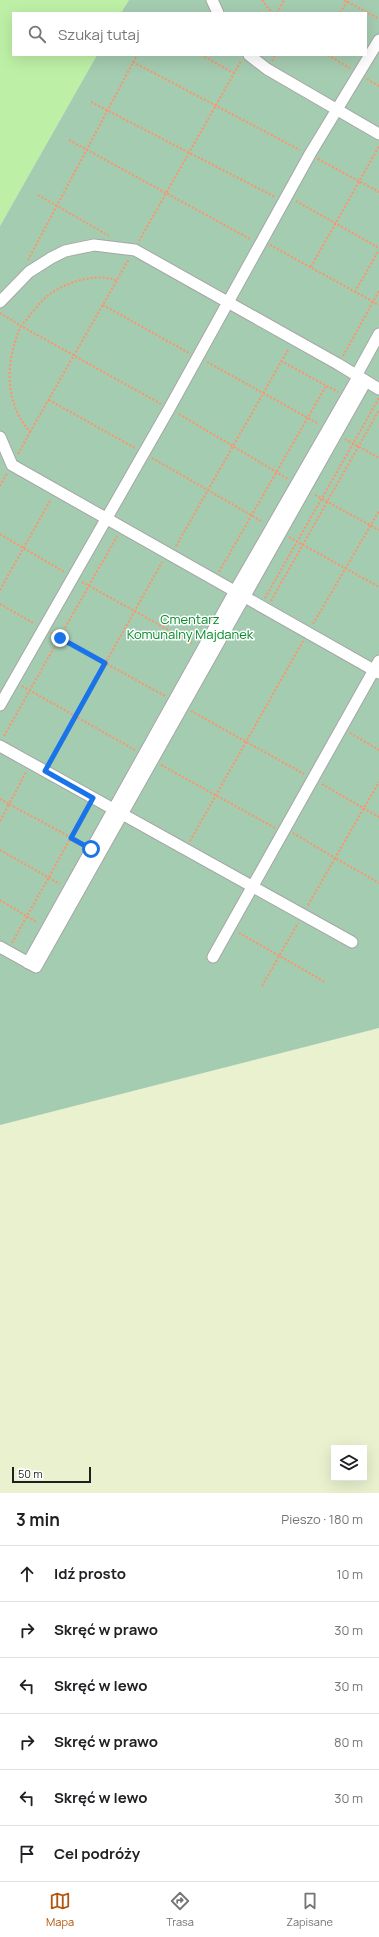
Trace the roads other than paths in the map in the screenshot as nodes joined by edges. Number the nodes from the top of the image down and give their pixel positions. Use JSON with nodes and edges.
{"nodes":[{"id":1,"x":212,"y":0,"type":"edge"},
{"id":2,"x":218,"y":12,"type":"edge"},
{"id":3,"x":379,"y":40,"type":"edge"},
{"id":4,"x":249,"y":56,"type":"edge"},
{"id":5,"x":336,"y":110,"type":"junction"},
{"id":6,"x":379,"y":134,"type":"edge"},
{"id":7,"x":0,"y":302,"type":"edge"},
{"id":8,"x":228,"y":302,"type":"junction"},
{"id":9,"x":379,"y":334,"type":"edge"},
{"id":10,"x":376,"y":346,"type":"edge"},
{"id":11,"x":360,"y":378,"type":"junction"},
{"id":12,"x":379,"y":390,"type":"edge"},
{"id":13,"x":332,"y":432,"type":"junction"},
{"id":14,"x":0,"y":437,"type":"edge"},
{"id":15,"x":0,"y":458,"type":"edge"},
{"id":16,"x":12,"y":465,"type":"junction"},
{"id":17,"x":107,"y":518,"type":"junction"},
{"id":18,"x":240,"y":594,"type":"junction"},
{"id":19,"x":377,"y":668,"type":"edge"},
{"id":20,"x":178,"y":704,"type":"junction"},
{"id":21,"x":0,"y":705,"type":"edge"},
{"id":22,"x":2,"y":742,"type":"edge"},
{"id":23,"x":117,"y":812,"type":"junction"},
{"id":24,"x":252,"y":885,"type":"junction"},
{"id":25,"x":352,"y":942,"type":"dead end"},
{"id":26,"x":4,"y":949,"type":"edge"},
{"id":27,"x":212,"y":957,"type":"dead end"},
{"id":28,"x":28,"y":963,"type":"junction"}],
"edges":[{"from":1,"to":2,"type":"street"},
{"from":3,"to":5,"type":"street"},
{"from":4,"to":5,"type":"street"},
{"from":5,"to":6,"type":"street"},
{"from":5,"to":8,"type":"street"},
{"from":7,"to":8,"type":"street"},
{"from":8,"to":11,"type":"street"},
{"from":8,"to":17,"type":"street"},
{"from":9,"to":10,"type":"street"},
{"from":10,"to":11,"type":"street"},
{"from":11,"to":12,"type":"street"},
{"from":11,"to":13,"type":"street"},
{"from":11,"to":13,"type":"street"},
{"from":13,"to":18,"type":"street"},
{"from":14,"to":16,"type":"street"},
{"from":15,"to":16,"type":"street"},
{"from":16,"to":17,"type":"street"},
{"from":17,"to":18,"type":"street"},
{"from":17,"to":21,"type":"street"},
{"from":18,"to":19,"type":"street"},
{"from":18,"to":20,"type":"street"},
{"from":18,"to":20,"type":"street"},
{"from":19,"to":24,"type":"street"},
{"from":20,"to":23,"type":"street"},
{"from":22,"to":23,"type":"street"},
{"from":23,"to":24,"type":"street"},
{"from":23,"to":28,"type":"street"},
{"from":23,"to":28,"type":"street"},
{"from":24,"to":25,"type":"street"},
{"from":24,"to":27,"type":"street"},
{"from":26,"to":28,"type":"street"}]}
